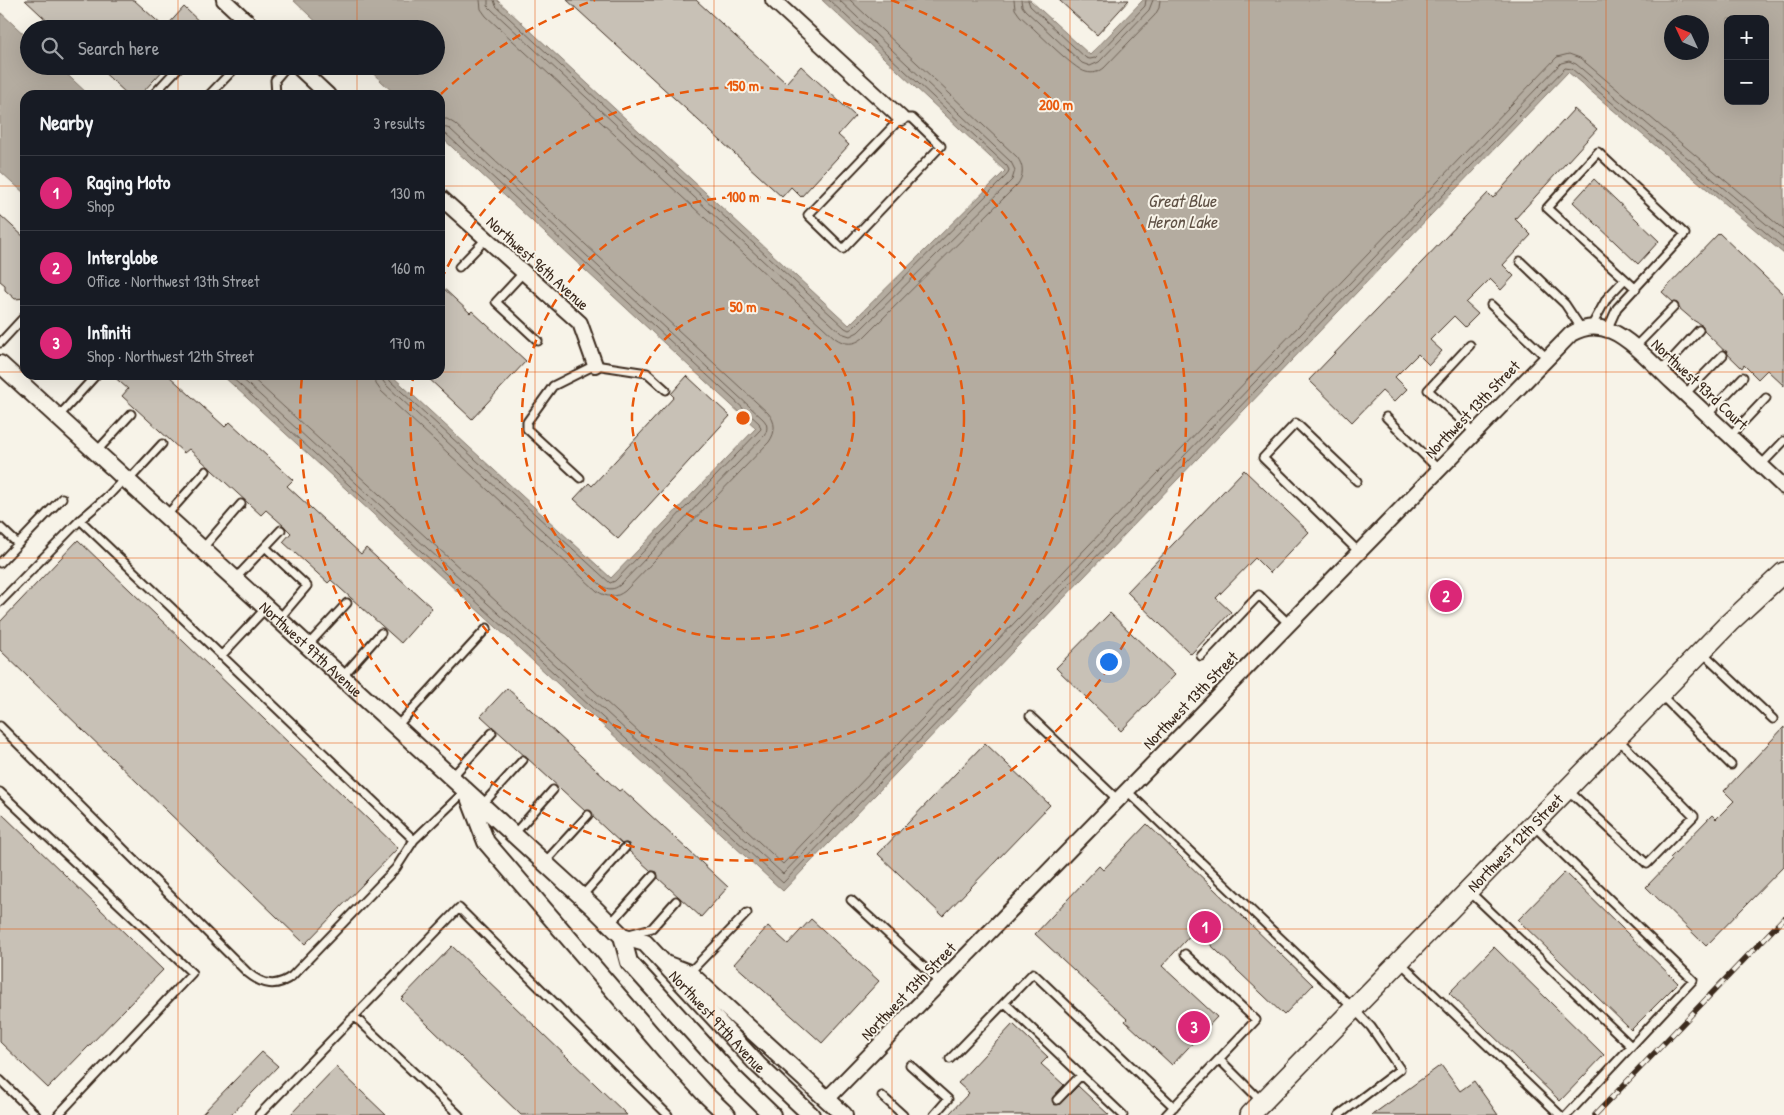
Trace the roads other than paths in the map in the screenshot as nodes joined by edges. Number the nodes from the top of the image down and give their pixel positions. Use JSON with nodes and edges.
{"nodes":[{"id":1,"x":224,"y":0,"type":"edge"},
{"id":2,"x":773,"y":0,"type":"edge"},
{"id":3,"x":245,"y":20,"type":"edge"},
{"id":4,"x":172,"y":75,"type":"edge"},
{"id":5,"x":228,"y":75,"type":"edge"},
{"id":6,"x":279,"y":75,"type":"edge"},
{"id":7,"x":306,"y":75,"type":"edge"},
{"id":8,"x":158,"y":90,"type":"edge"},
{"id":9,"x":214,"y":90,"type":"edge"},
{"id":10,"x":276,"y":90,"type":"edge"},
{"id":11,"x":322,"y":90,"type":"edge"},
{"id":12,"x":901,"y":118,"type":"junction"},
{"id":13,"x":445,"y":202,"type":"edge"},
{"id":14,"x":486,"y":239,"type":"junction"},
{"id":15,"x":1520,"y":261,"type":"dead end"},
{"id":16,"x":459,"y":267,"type":"dead end"},
{"id":17,"x":523,"y":273,"type":"junction"},
{"id":18,"x":1625,"y":279,"type":"junction"},
{"id":19,"x":1636,"y":289,"type":"junction"},
{"id":20,"x":1492,"y":305,"type":"dead end"},
{"id":21,"x":1674,"y":307,"type":"dead end"},
{"id":22,"x":20,"y":321,"type":"edge"},
{"id":23,"x":1586,"y":327,"type":"junction"},
{"id":24,"x":1607,"y":330,"type":"junction"},
{"id":25,"x":1699,"y":330,"type":"dead end"},
{"id":26,"x":538,"y":341,"type":"dead end"},
{"id":27,"x":0,"y":343,"type":"edge"},
{"id":28,"x":1470,"y":345,"type":"dead end"},
{"id":29,"x":1634,"y":348,"type":"junction"},
{"id":30,"x":1723,"y":354,"type":"dead end"},
{"id":31,"x":1546,"y":357,"type":"junction"},
{"id":32,"x":0,"y":364,"type":"edge"},
{"id":33,"x":594,"y":366,"type":"junction"},
{"id":34,"x":1661,"y":371,"type":"junction"},
{"id":35,"x":1742,"y":377,"type":"dead end"},
{"id":36,"x":91,"y":380,"type":"edge"},
{"id":37,"x":666,"y":390,"type":"dead end"},
{"id":38,"x":1685,"y":394,"type":"junction"},
{"id":39,"x":1766,"y":398,"type":"dead end"},
{"id":40,"x":130,"y":414,"type":"dead end"},
{"id":41,"x":1707,"y":415,"type":"junction"},
{"id":42,"x":58,"y":417,"type":"junction"},
{"id":43,"x":1386,"y":417,"type":"dead end"},
{"id":44,"x":1474,"y":432,"type":"junction"},
{"id":45,"x":1730,"y":436,"type":"junction"},
{"id":46,"x":1784,"y":441,"type":"edge"},
{"id":47,"x":162,"y":444,"type":"dead end"},
{"id":48,"x":96,"y":452,"type":"junction"},
{"id":49,"x":1761,"y":466,"type":"junction"},
{"id":50,"x":1438,"y":469,"type":"junction"},
{"id":51,"x":206,"y":471,"type":"dead end"},
{"id":52,"x":580,"y":478,"type":"dead end"},
{"id":53,"x":126,"y":480,"type":"junction"},
{"id":54,"x":1357,"y":482,"type":"dead end"},
{"id":55,"x":1784,"y":487,"type":"edge"},
{"id":56,"x":62,"y":498,"type":"dead end"},
{"id":57,"x":241,"y":504,"type":"dead end"},
{"id":58,"x":166,"y":516,"type":"junction"},
{"id":59,"x":80,"y":520,"type":"junction"},
{"id":60,"x":0,"y":527,"type":"edge"},
{"id":61,"x":281,"y":530,"type":"dead end"},
{"id":62,"x":18,"y":544,"type":"junction"},
{"id":63,"x":266,"y":547,"type":"junction"},
{"id":64,"x":202,"y":549,"type":"junction"},
{"id":65,"x":1359,"y":552,"type":"junction"},
{"id":66,"x":0,"y":563,"type":"edge"},
{"id":67,"x":1784,"y":572,"type":"edge"},
{"id":68,"x":235,"y":580,"type":"junction"},
{"id":69,"x":0,"y":602,"type":"edge"},
{"id":70,"x":348,"y":603,"type":"dead end"},
{"id":71,"x":272,"y":613,"type":"junction"},
{"id":72,"x":1289,"y":624,"type":"junction"},
{"id":73,"x":487,"y":628,"type":"dead end"},
{"id":74,"x":380,"y":633,"type":"dead end"},
{"id":75,"x":308,"y":646,"type":"junction"},
{"id":76,"x":1701,"y":651,"type":"junction"},
{"id":77,"x":221,"y":656,"type":"junction"},
{"id":78,"x":1201,"y":656,"type":"dead end"},
{"id":79,"x":342,"y":677,"type":"junction"},
{"id":80,"x":1660,"y":694,"type":"junction"},
{"id":81,"x":1030,"y":716,"type":"dead end"},
{"id":82,"x":1773,"y":719,"type":"dead end"},
{"id":83,"x":0,"y":726,"type":"edge"},
{"id":84,"x":397,"y":726,"type":"junction"},
{"id":85,"x":492,"y":733,"type":"dead end"},
{"id":86,"x":1618,"y":738,"type":"junction"},
{"id":87,"x":523,"y":760,"type":"dead end"},
{"id":88,"x":1731,"y":765,"type":"dead end"},
{"id":89,"x":452,"y":777,"type":"junction"},
{"id":90,"x":1567,"y":789,"type":"junction"},
{"id":91,"x":466,"y":790,"type":"junction"},
{"id":92,"x":553,"y":790,"type":"dead end"},
{"id":93,"x":0,"y":792,"type":"edge"},
{"id":94,"x":1122,"y":794,"type":"junction"},
{"id":95,"x":482,"y":805,"type":"junction"},
{"id":96,"x":588,"y":815,"type":"dead end"},
{"id":97,"x":1533,"y":825,"type":"junction"},
{"id":98,"x":514,"y":834,"type":"junction"},
{"id":99,"x":414,"y":840,"type":"junction"},
{"id":100,"x":625,"y":848,"type":"dead end"},
{"id":101,"x":545,"y":863,"type":"junction"},
{"id":102,"x":653,"y":876,"type":"dead end"},
{"id":103,"x":1468,"y":890,"type":"junction"},
{"id":104,"x":582,"y":896,"type":"junction"},
{"id":105,"x":852,"y":900,"type":"dead end"},
{"id":106,"x":676,"y":901,"type":"dead end"},
{"id":107,"x":746,"y":913,"type":"dead end"},
{"id":108,"x":610,"y":924,"type":"junction"},
{"id":109,"x":622,"y":936,"type":"junction"},
{"id":110,"x":1185,"y":954,"type":"dead end"},
{"id":111,"x":1399,"y":960,"type":"junction"},
{"id":112,"x":664,"y":963,"type":"junction"},
{"id":113,"x":689,"y":973,"type":"junction"},
{"id":114,"x":941,"y":983,"type":"junction"},
{"id":115,"x":1005,"y":1002,"type":"junction"},
{"id":116,"x":1353,"y":1008,"type":"junction"},
{"id":117,"x":354,"y":1016,"type":"junction"},
{"id":118,"x":1630,"y":1046,"type":"junction"},
{"id":119,"x":950,"y":1059,"type":"dead end"},
{"id":120,"x":1220,"y":1060,"type":"junction"},
{"id":121,"x":910,"y":1065,"type":"dead end"},
{"id":122,"x":1081,"y":1075,"type":"junction"},
{"id":123,"x":0,"y":1080,"type":"edge"},
{"id":124,"x":882,"y":1096,"type":"dead end"},
{"id":125,"x":827,"y":1099,"type":"junction"},
{"id":126,"x":1057,"y":1100,"type":"dead end"},
{"id":127,"x":1174,"y":1107,"type":"junction"},
{"id":128,"x":1256,"y":1108,"type":"edge"},
{"id":129,"x":36,"y":1115,"type":"edge"},
{"id":130,"x":58,"y":1115,"type":"edge"},
{"id":131,"x":259,"y":1115,"type":"edge"},
{"id":132,"x":459,"y":1115,"type":"edge"},
{"id":133,"x":668,"y":1115,"type":"edge"},
{"id":134,"x":727,"y":1115,"type":"edge"},
{"id":135,"x":772,"y":1115,"type":"edge"},
{"id":136,"x":811,"y":1115,"type":"edge"},
{"id":137,"x":844,"y":1115,"type":"edge"},
{"id":138,"x":903,"y":1115,"type":"edge"},
{"id":139,"x":934,"y":1115,"type":"edge"},
{"id":140,"x":1123,"y":1115,"type":"edge"},
{"id":141,"x":1166,"y":1115,"type":"edge"},
{"id":142,"x":1339,"y":1115,"type":"edge"},
{"id":143,"x":1560,"y":1115,"type":"edge"},
{"id":144,"x":1567,"y":1115,"type":"edge"}],
"edges":[{"from":1,"to":3,"type":"street"},
{"from":2,"to":12,"type":"street"},
{"from":4,"to":8,"type":"lane"},
{"from":5,"to":9,"type":"lane"},
{"from":6,"to":10,"type":"lane"},
{"from":7,"to":11,"type":"street"},
{"from":12,"to":12,"type":"lane"},
{"from":13,"to":14,"type":"street","name":"Northwest 96th Avenue"},
{"from":14,"to":16,"type":"lane"},
{"from":14,"to":17,"type":"street","name":"Northwest 96th Avenue"},
{"from":15,"to":23,"type":"lane"},
{"from":17,"to":26,"type":"lane"},
{"from":17,"to":33,"type":"street","name":"Northwest 96th Avenue"},
{"from":18,"to":19,"type":"lane"},
{"from":18,"to":19,"type":"lane"},
{"from":18,"to":23,"type":"lane"},
{"from":19,"to":24,"type":"lane"},
{"from":20,"to":31,"type":"lane"},
{"from":21,"to":29,"type":"lane"},
{"from":22,"to":27,"type":"lane"},
{"from":23,"to":24,"type":"street","name":"Northwest 93rd Court"},
{"from":23,"to":31,"type":"street","name":"Northwest 13th Street"},
{"from":24,"to":29,"type":"street","name":"Northwest 93rd Court"},
{"from":25,"to":34,"type":"lane"},
{"from":28,"to":44,"type":"lane"},
{"from":29,"to":34,"type":"street","name":"Northwest 93rd Court"},
{"from":30,"to":38,"type":"lane"},
{"from":31,"to":44,"type":"street","name":"Northwest 13th Street"},
{"from":32,"to":42,"type":"street","name":"Northwest 97th Avenue"},
{"from":33,"to":37,"type":"lane"},
{"from":33,"to":52,"type":"lane"},
{"from":34,"to":38,"type":"street","name":"Northwest 93rd Court"},
{"from":35,"to":41,"type":"lane"},
{"from":36,"to":42,"type":"lane"},
{"from":38,"to":41,"type":"street","name":"Northwest 93rd Court"},
{"from":39,"to":45,"type":"lane"},
{"from":40,"to":48,"type":"lane"},
{"from":41,"to":45,"type":"street","name":"Northwest 93rd Court"},
{"from":42,"to":48,"type":"street","name":"Northwest 97th Avenue"},
{"from":43,"to":50,"type":"lane"},
{"from":44,"to":50,"type":"street","name":"Northwest 13th Street"},
{"from":45,"to":49,"type":"street","name":"Northwest 93rd Court"},
{"from":46,"to":49,"type":"lane"},
{"from":47,"to":53,"type":"lane"},
{"from":48,"to":53,"type":"street","name":"Northwest 97th Avenue"},
{"from":49,"to":55,"type":"street","name":"Northwest 93rd Court"},
{"from":50,"to":65,"type":"street","name":"Northwest 13th Street"},
{"from":51,"to":58,"type":"lane"},
{"from":53,"to":58,"type":"street","name":"Northwest 97th Avenue"},
{"from":53,"to":59,"type":"lane"},
{"from":54,"to":65,"type":"lane"},
{"from":56,"to":62,"type":"lane"},
{"from":57,"to":64,"type":"lane"},
{"from":58,"to":64,"type":"street","name":"Northwest 97th Avenue"},
{"from":59,"to":69,"type":"lane"},
{"from":59,"to":77,"type":"lane"},
{"from":60,"to":62,"type":"lane"},
{"from":61,"to":63,"type":"lane"},
{"from":62,"to":66,"type":"lane"},
{"from":63,"to":68,"type":"lane"},
{"from":63,"to":71,"type":"lane"},
{"from":64,"to":68,"type":"street","name":"Northwest 97th Avenue"},
{"from":65,"to":72,"type":"street","name":"Northwest 13th Street"},
{"from":67,"to":76,"type":"main road","name":"Northwest 12th Street"},
{"from":68,"to":71,"type":"street","name":"Northwest 97th Avenue"},
{"from":70,"to":75,"type":"lane"},
{"from":71,"to":75,"type":"street","name":"Northwest 97th Avenue"},
{"from":71,"to":77,"type":"lane"},
{"from":72,"to":78,"type":"lane"},
{"from":72,"to":94,"type":"street","name":"Northwest 13th Street"},
{"from":73,"to":84,"type":"lane"},
{"from":74,"to":79,"type":"lane"},
{"from":75,"to":79,"type":"street","name":"Northwest 97th Avenue"},
{"from":76,"to":80,"type":"main road","name":"Northwest 12th Street"},
{"from":76,"to":82,"type":"lane"},
{"from":77,"to":99,"type":"lane"},
{"from":79,"to":84,"type":"street","name":"Northwest 97th Avenue"},
{"from":80,"to":86,"type":"main road","name":"Northwest 12th Street"},
{"from":80,"to":88,"type":"lane"},
{"from":81,"to":94,"type":"lane"},
{"from":83,"to":99,"type":"lane"},
{"from":84,"to":89,"type":"street","name":"Northwest 97th Avenue"},
{"from":85,"to":89,"type":"lane"},
{"from":86,"to":90,"type":"main road","name":"Northwest 12th Street"},
{"from":86,"to":90,"type":"lane"},
{"from":87,"to":95,"type":"lane"},
{"from":89,"to":91,"type":"street","name":"Northwest 97th Avenue"},
{"from":90,"to":97,"type":"main road","name":"Northwest 12th Street"},
{"from":91,"to":95,"type":"street","name":"Northwest 97th Avenue"},
{"from":91,"to":99,"type":"lane"},
{"from":91,"to":134,"type":"street"},
{"from":92,"to":98,"type":"lane"},
{"from":93,"to":130,"type":"lane"},
{"from":94,"to":114,"type":"street","name":"Northwest 13th Street"},
{"from":94,"to":116,"type":"lane"},
{"from":95,"to":98,"type":"street","name":"Northwest 97th Avenue"},
{"from":96,"to":101,"type":"lane"},
{"from":97,"to":103,"type":"main road","name":"Northwest 12th Street"},
{"from":97,"to":118,"type":"lane"},
{"from":98,"to":101,"type":"street","name":"Northwest 97th Avenue"},
{"from":100,"to":104,"type":"lane"},
{"from":101,"to":104,"type":"street","name":"Northwest 97th Avenue"},
{"from":102,"to":108,"type":"lane"},
{"from":103,"to":111,"type":"main road","name":"Northwest 12th Street"},
{"from":103,"to":118,"type":"lane"},
{"from":104,"to":108,"type":"street","name":"Northwest 97th Avenue"},
{"from":105,"to":114,"type":"lane"},
{"from":106,"to":109,"type":"lane"},
{"from":107,"to":113,"type":"lane"},
{"from":108,"to":109,"type":"street","name":"Northwest 97th Avenue"},
{"from":109,"to":112,"type":"street","name":"Northwest 97th Avenue"},
{"from":109,"to":135,"type":"street","name":"Northwest 97th Avenue"},
{"from":110,"to":120,"type":"lane"},
{"from":111,"to":116,"type":"main road","name":"Northwest 12th Street"},
{"from":111,"to":143,"type":"lane"},
{"from":112,"to":113,"type":"street"},
{"from":112,"to":136,"type":"street","name":"Northwest 97th Avenue"},
{"from":113,"to":125,"type":"street"},
{"from":114,"to":125,"type":"street","name":"Northwest 13th Street"},
{"from":115,"to":119,"type":"lane"},
{"from":115,"to":122,"type":"lane"},
{"from":115,"to":127,"type":"lane"},
{"from":116,"to":128,"type":"main road","name":"Northwest 12th Street"},
{"from":116,"to":142,"type":"lane"},
{"from":117,"to":131,"type":"lane"},
{"from":117,"to":132,"type":"lane"},
{"from":117,"to":133,"type":"lane"},
{"from":118,"to":144,"type":"lane"},
{"from":120,"to":127,"type":"lane"},
{"from":120,"to":128,"type":"lane"},
{"from":121,"to":139,"type":"lane"},
{"from":122,"to":126,"type":"lane"},
{"from":122,"to":140,"type":"lane"},
{"from":123,"to":129,"type":"lane"},
{"from":124,"to":138,"type":"lane"},
{"from":125,"to":137,"type":"street"},
{"from":127,"to":141,"type":"lane"}]}
